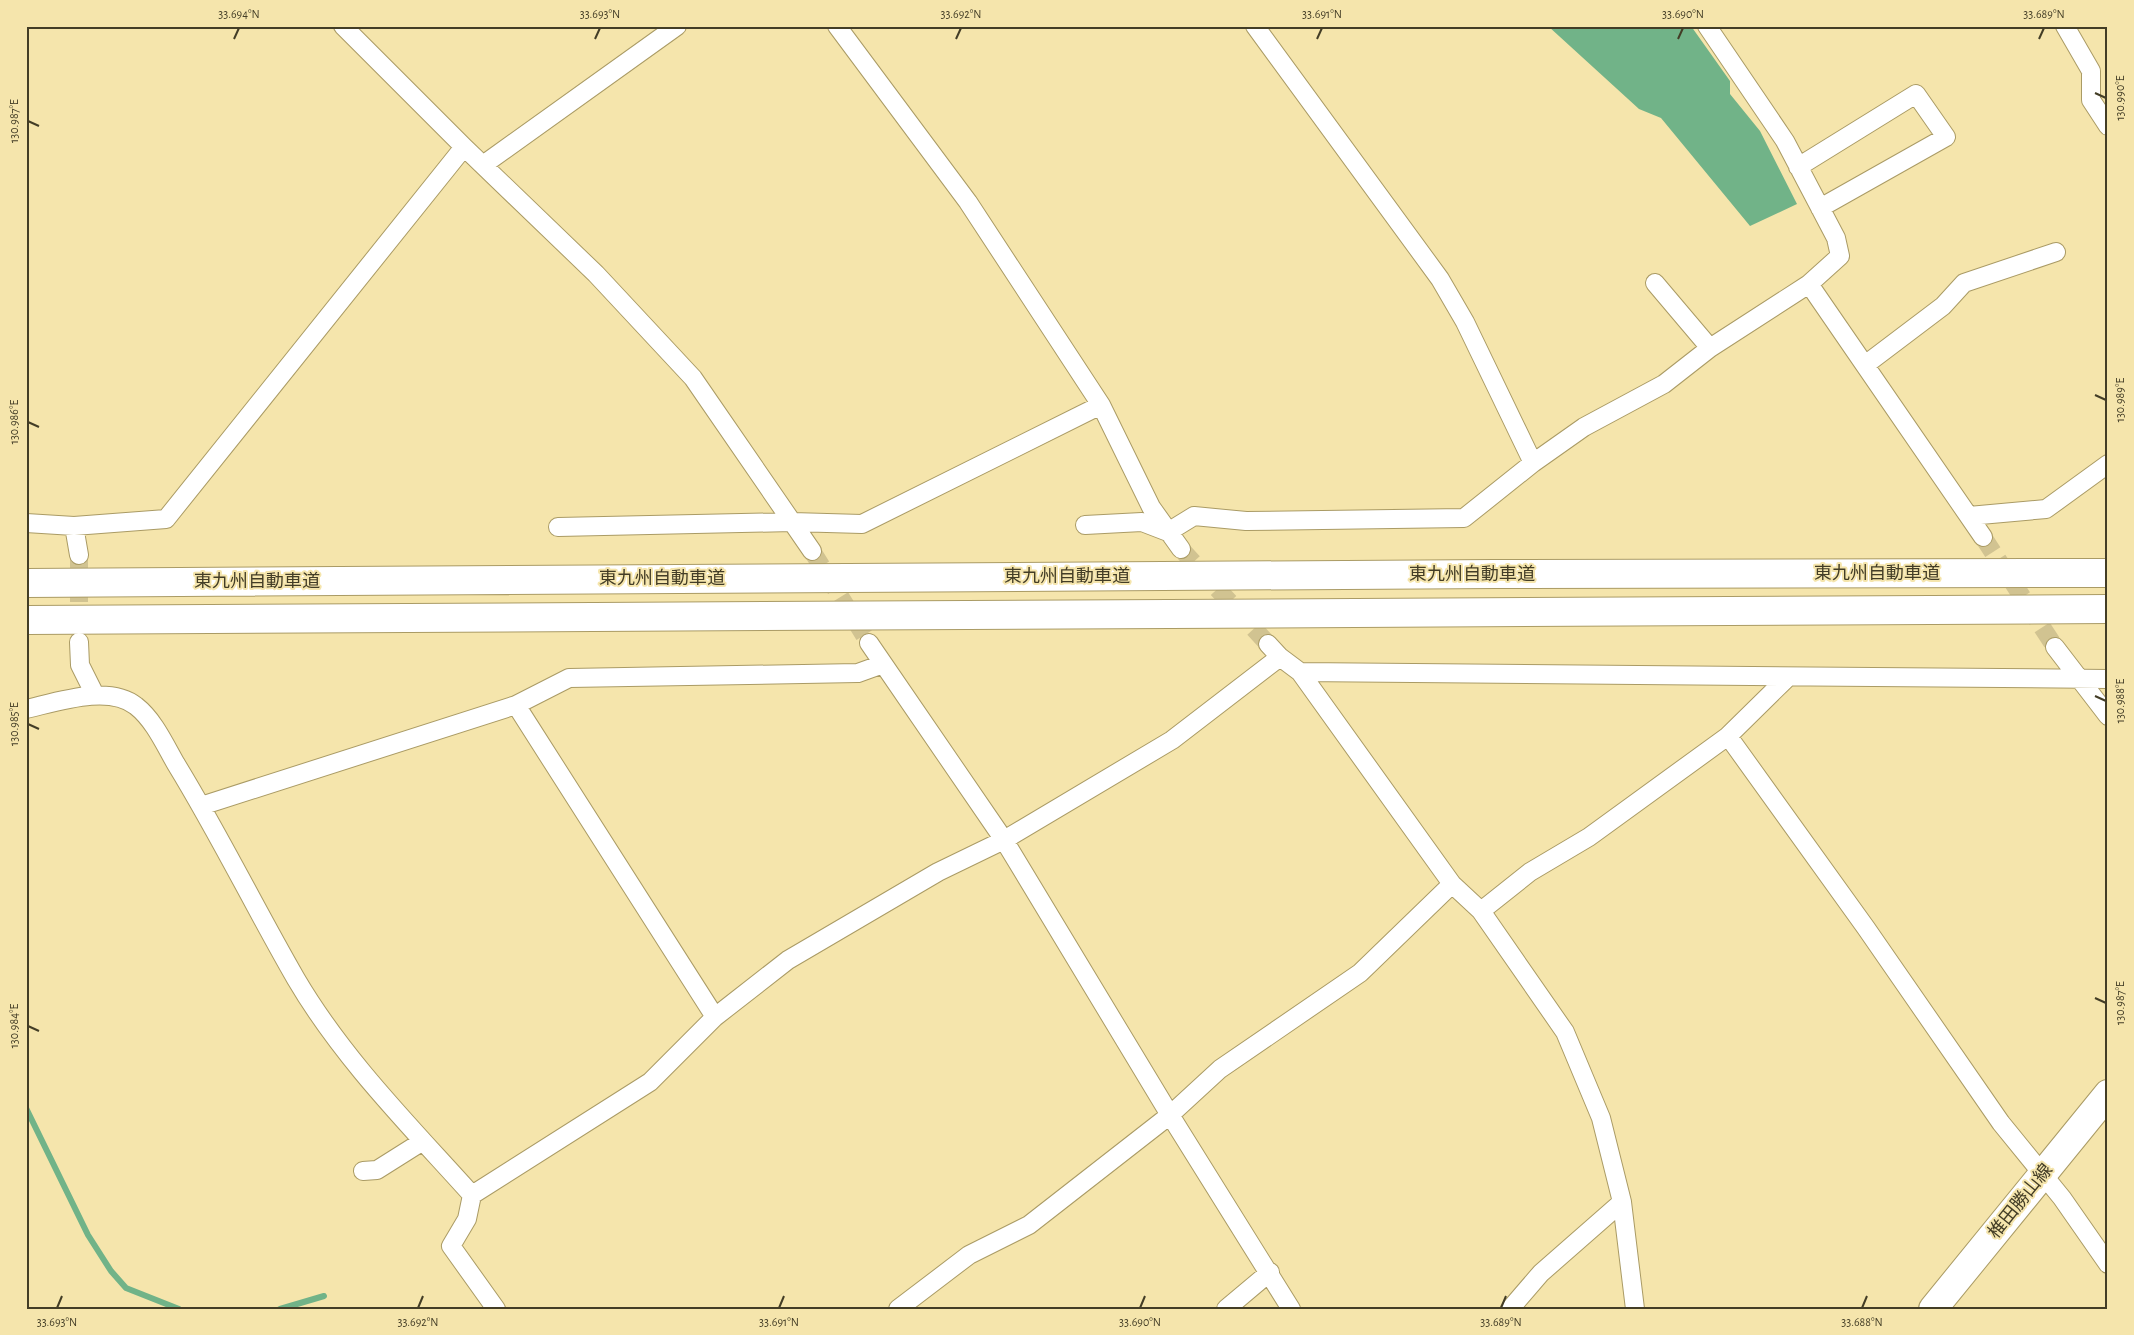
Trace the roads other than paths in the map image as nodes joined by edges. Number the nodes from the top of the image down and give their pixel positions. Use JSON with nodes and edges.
{"nodes":[{"id":1,"x":343,"y":26,"type":"edge"},
{"id":2,"x":677,"y":26,"type":"edge"},
{"id":3,"x":837,"y":26,"type":"edge"},
{"id":4,"x":1255,"y":26,"type":"edge"},
{"id":5,"x":1707,"y":26,"type":"edge"},
{"id":6,"x":2066,"y":26,"type":"edge"},
{"id":7,"x":2108,"y":126,"type":"edge"},
{"id":8,"x":464,"y":147,"type":"junction"},
{"id":9,"x":483,"y":165,"type":"junction"},
{"id":10,"x":1798,"y":167,"type":"junction"},
{"id":11,"x":1820,"y":208,"type":"junction"},
{"id":12,"x":2056,"y":252,"type":"dead end"},
{"id":13,"x":1655,"y":283,"type":"dead end"},
{"id":14,"x":1809,"y":284,"type":"junction"},
{"id":15,"x":1710,"y":348,"type":"junction"},
{"id":16,"x":1865,"y":365,"type":"junction"},
{"id":17,"x":1100,"y":405,"type":"junction"},
{"id":18,"x":1533,"y":463,"type":"junction"},
{"id":19,"x":2108,"y":464,"type":"edge"},
{"id":20,"x":1969,"y":516,"type":"junction"},
{"id":21,"x":792,"y":522,"type":"junction"},
{"id":22,"x":26,"y":523,"type":"edge"},
{"id":23,"x":1085,"y":525,"type":"dead end"},
{"id":24,"x":74,"y":526,"type":"junction"},
{"id":25,"x":558,"y":527,"type":"dead end"},
{"id":26,"x":1168,"y":532,"type":"junction"},
{"id":27,"x":1983,"y":537,"type":"tunnel mouth"},
{"id":28,"x":1181,"y":549,"type":"tunnel mouth"},
{"id":29,"x":812,"y":551,"type":"tunnel mouth"},
{"id":30,"x":79,"y":555,"type":"tunnel mouth"},
{"id":31,"x":2108,"y":573,"type":"edge"},
{"id":32,"x":26,"y":583,"type":"edge"},
{"id":33,"x":2108,"y":609,"type":"edge"},
{"id":34,"x":26,"y":620,"type":"edge"},
{"id":35,"x":79,"y":642,"type":"tunnel mouth"},
{"id":36,"x":869,"y":643,"type":"tunnel mouth"},
{"id":37,"x":2055,"y":647,"type":"tunnel mouth"},
{"id":38,"x":883,"y":664,"type":"junction"},
{"id":39,"x":1300,"y":672,"type":"junction"},
{"id":40,"x":2078,"y":677,"type":"junction"},
{"id":41,"x":1787,"y":678,"type":"junction"},
{"id":42,"x":2108,"y":679,"type":"edge"},
{"id":43,"x":95,"y":695,"type":"junction"},
{"id":44,"x":516,"y":705,"type":"junction"},
{"id":45,"x":26,"y":709,"type":"edge"},
{"id":46,"x":2108,"y":716,"type":"edge"},
{"id":47,"x":1728,"y":736,"type":"junction"},
{"id":48,"x":200,"y":806,"type":"junction"},
{"id":49,"x":1004,"y":840,"type":"junction"},
{"id":50,"x":1452,"y":884,"type":"junction"},
{"id":51,"x":1481,"y":911,"type":"junction"},
{"id":52,"x":715,"y":1017,"type":"junction"},
{"id":53,"x":2108,"y":1094,"type":"edge"},
{"id":54,"x":1170,"y":1115,"type":"junction"},
{"id":55,"x":423,"y":1141,"type":"junction"},
{"id":56,"x":363,"y":1171,"type":"dead end"},
{"id":57,"x":2042,"y":1175,"type":"junction"},
{"id":58,"x":472,"y":1195,"type":"junction"},
{"id":59,"x":1622,"y":1202,"type":"junction"},
{"id":60,"x":2108,"y":1264,"type":"edge"},
{"id":61,"x":1270,"y":1272,"type":"junction"},
{"id":62,"x":496,"y":1309,"type":"edge"},
{"id":63,"x":898,"y":1309,"type":"edge"},
{"id":64,"x":1226,"y":1309,"type":"edge"},
{"id":65,"x":1291,"y":1309,"type":"edge"},
{"id":66,"x":1510,"y":1309,"type":"edge"},
{"id":67,"x":1635,"y":1309,"type":"edge"},
{"id":68,"x":1933,"y":1309,"type":"edge"}],
"edges":[{"from":1,"to":8,"type":"street"},
{"from":2,"to":9,"type":"street"},
{"from":3,"to":17,"type":"street"},
{"from":4,"to":18,"type":"street"},
{"from":5,"to":10,"type":"street"},
{"from":6,"to":7,"type":"street"},
{"from":8,"to":9,"type":"street"},
{"from":8,"to":24,"type":"street"},
{"from":9,"to":21,"type":"street"},
{"from":10,"to":11,"type":"street"},
{"from":10,"to":11,"type":"street"},
{"from":11,"to":14,"type":"street"},
{"from":12,"to":16,"type":"street"},
{"from":13,"to":15,"type":"street"},
{"from":14,"to":15,"type":"street"},
{"from":14,"to":16,"type":"street"},
{"from":15,"to":18,"type":"street"},
{"from":16,"to":20,"type":"street"},
{"from":17,"to":21,"type":"street"},
{"from":17,"to":26,"type":"street"},
{"from":18,"to":26,"type":"street"},
{"from":19,"to":20,"type":"street"},
{"from":20,"to":27,"type":"street"},
{"from":21,"to":25,"type":"street"},
{"from":21,"to":29,"type":"street"},
{"from":22,"to":24,"type":"street"},
{"from":23,"to":26,"type":"street"},
{"from":24,"to":30,"type":"street"},
{"from":26,"to":28,"type":"street"},
{"from":31,"to":32,"type":"main road","name":"東九州自動車道"},
{"from":33,"to":34,"type":"main road","name":"東九州自動車道"},
{"from":35,"to":43,"type":"street"},
{"from":36,"to":38,"type":"street"},
{"from":37,"to":40,"type":"street"},
{"from":38,"to":44,"type":"street"},
{"from":38,"to":49,"type":"street"},
{"from":39,"to":41,"type":"street"},
{"from":39,"to":49,"type":"street"},
{"from":39,"to":50,"type":"street"},
{"from":40,"to":41,"type":"street"},
{"from":40,"to":42,"type":"street"},
{"from":40,"to":46,"type":"street"},
{"from":41,"to":47,"type":"street"},
{"from":43,"to":45,"type":"street"},
{"from":43,"to":48,"type":"street"},
{"from":44,"to":48,"type":"street"},
{"from":44,"to":52,"type":"street"},
{"from":47,"to":51,"type":"street"},
{"from":47,"to":57,"type":"street"},
{"from":48,"to":55,"type":"street"},
{"from":49,"to":52,"type":"street"},
{"from":49,"to":54,"type":"street"},
{"from":50,"to":51,"type":"street"},
{"from":50,"to":54,"type":"street"},
{"from":51,"to":59,"type":"street"},
{"from":52,"to":58,"type":"street"},
{"from":53,"to":57,"type":"main road","name":"椎田勝山線"},
{"from":54,"to":61,"type":"street"},
{"from":54,"to":63,"type":"street"},
{"from":55,"to":56,"type":"street"},
{"from":55,"to":58,"type":"street"},
{"from":57,"to":60,"type":"street"},
{"from":57,"to":68,"type":"main road","name":"椎田勝山線"},
{"from":58,"to":62,"type":"street"},
{"from":59,"to":66,"type":"street"},
{"from":59,"to":67,"type":"street"},
{"from":61,"to":64,"type":"street"},
{"from":61,"to":65,"type":"street"}]}
